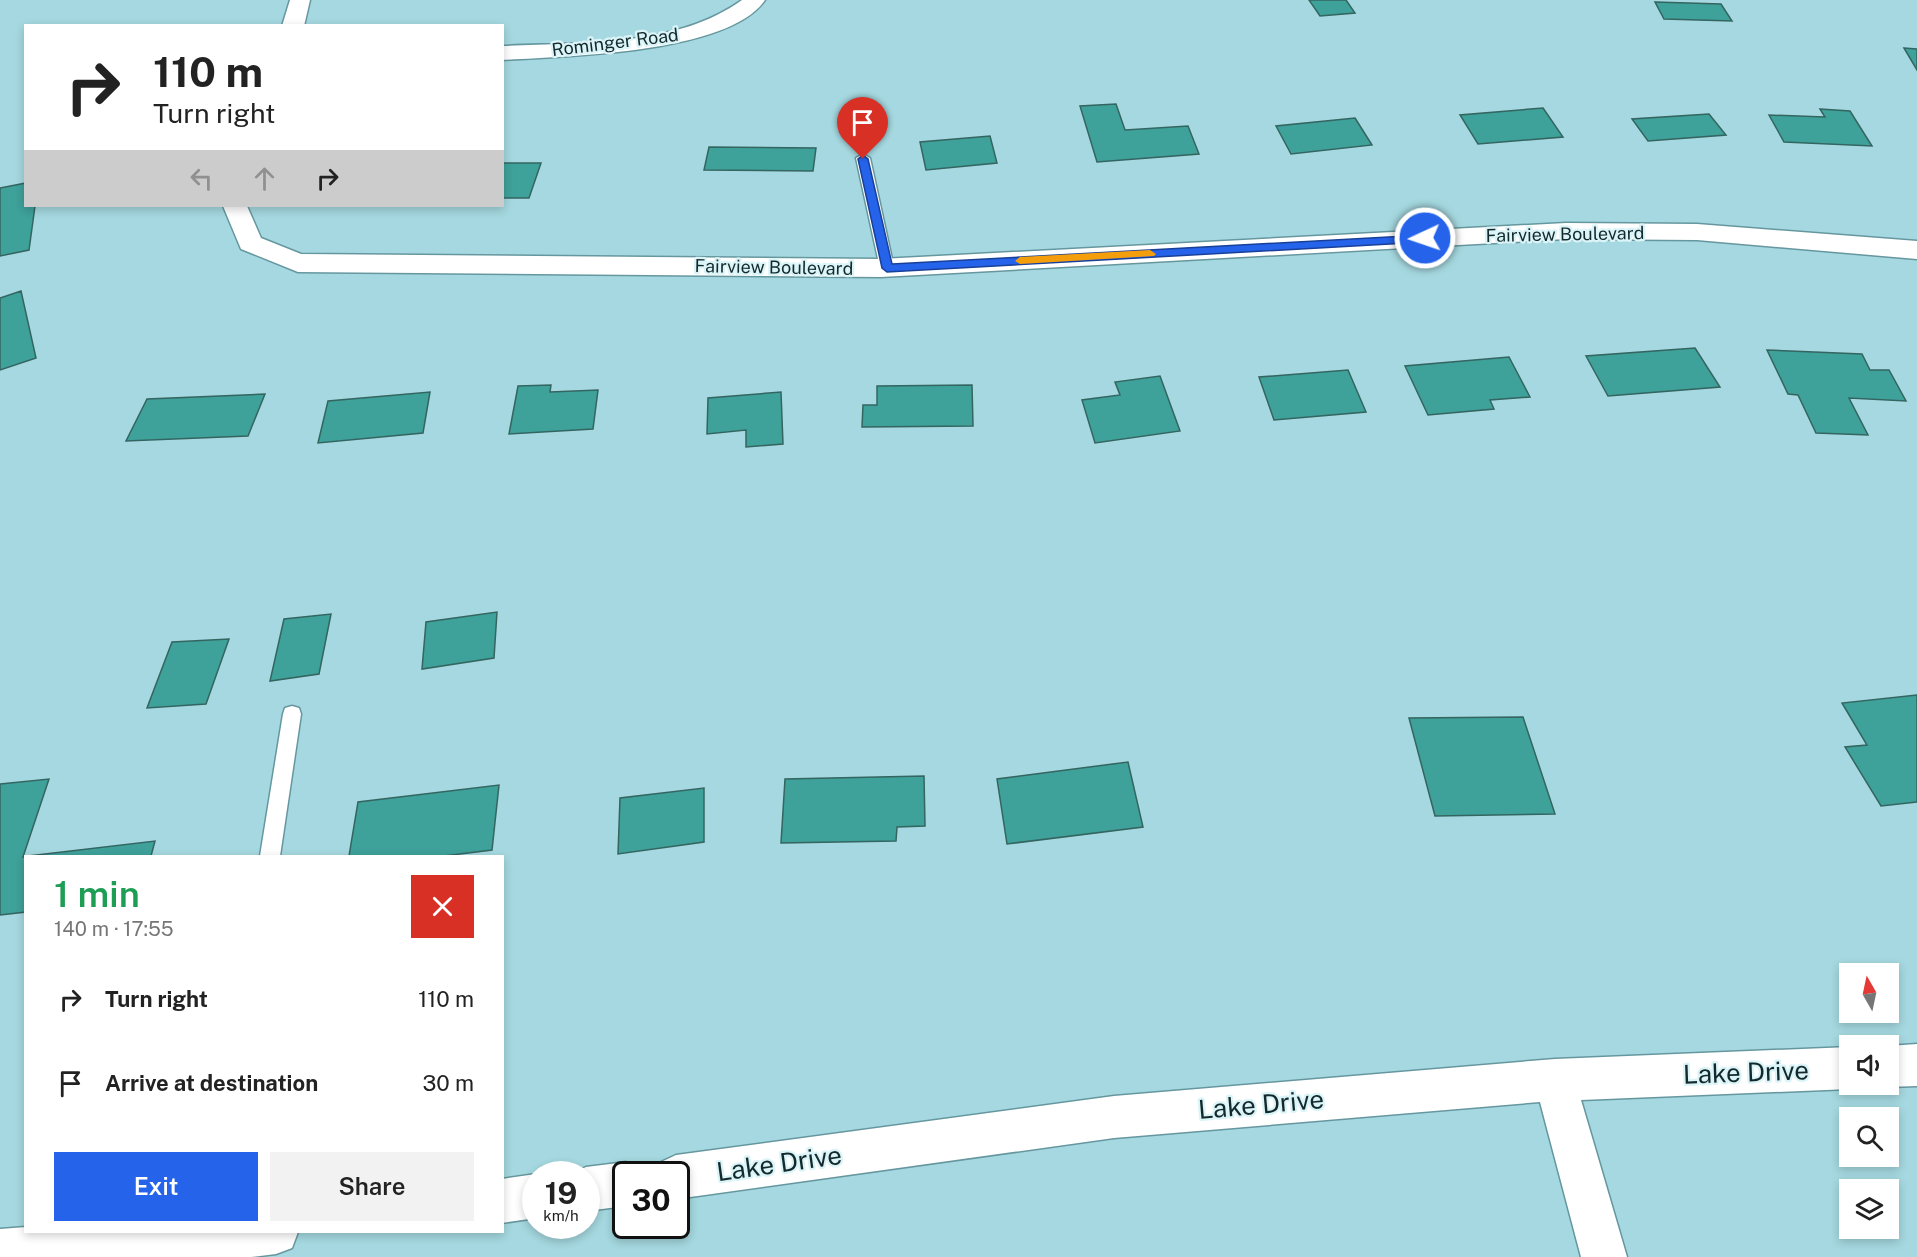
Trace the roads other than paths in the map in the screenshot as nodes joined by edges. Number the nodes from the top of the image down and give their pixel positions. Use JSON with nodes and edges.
{"nodes":[{"id":1,"x":300,"y":0,"type":"edge"},
{"id":2,"x":755,"y":0,"type":"edge"},
{"id":3,"x":294,"y":24,"type":"edge"},
{"id":4,"x":504,"y":53,"type":"edge"},
{"id":5,"x":863,"y":159,"type":"dead end"},
{"id":6,"x":235,"y":207,"type":"edge"},
{"id":7,"x":1917,"y":250,"type":"edge"},
{"id":8,"x":887,"y":268,"type":"junction"},
{"id":9,"x":292,"y":714,"type":"dead end"},
{"id":10,"x":270,"y":855,"type":"edge"},
{"id":11,"x":1917,"y":1065,"type":"edge"},
{"id":12,"x":1899,"y":1066,"type":"edge"},
{"id":13,"x":1839,"y":1068,"type":"edge"},
{"id":14,"x":1555,"y":1080,"type":"junction"},
{"id":15,"x":690,"y":1175,"type":"edge"},
{"id":16,"x":522,"y":1198,"type":"edge"},
{"id":17,"x":504,"y":1201,"type":"edge"},
{"id":18,"x":255,"y":1233,"type":"edge"},
{"id":19,"x":212,"y":1235,"type":"edge"},
{"id":20,"x":0,"y":1251,"type":"edge"},
{"id":21,"x":1604,"y":1257,"type":"edge"}],
"edges":[{"from":1,"to":3,"type":"street"},
{"from":2,"to":4,"type":"street","name":"Rominger Road"},
{"from":5,"to":8,"type":"lane"},
{"from":6,"to":8,"type":"street","name":"Fairview Boulevard"},
{"from":7,"to":8,"type":"street","name":"Fairview Boulevard"},
{"from":9,"to":10,"type":"lane"},
{"from":11,"to":12,"type":"street"},
{"from":13,"to":14,"type":"street","name":"Lake Drive"},
{"from":14,"to":15,"type":"street","name":"Lake Drive"},
{"from":14,"to":21,"type":"street"},
{"from":16,"to":17,"type":"street"},
{"from":18,"to":19,"type":"street"},
{"from":19,"to":20,"type":"street"}]}
